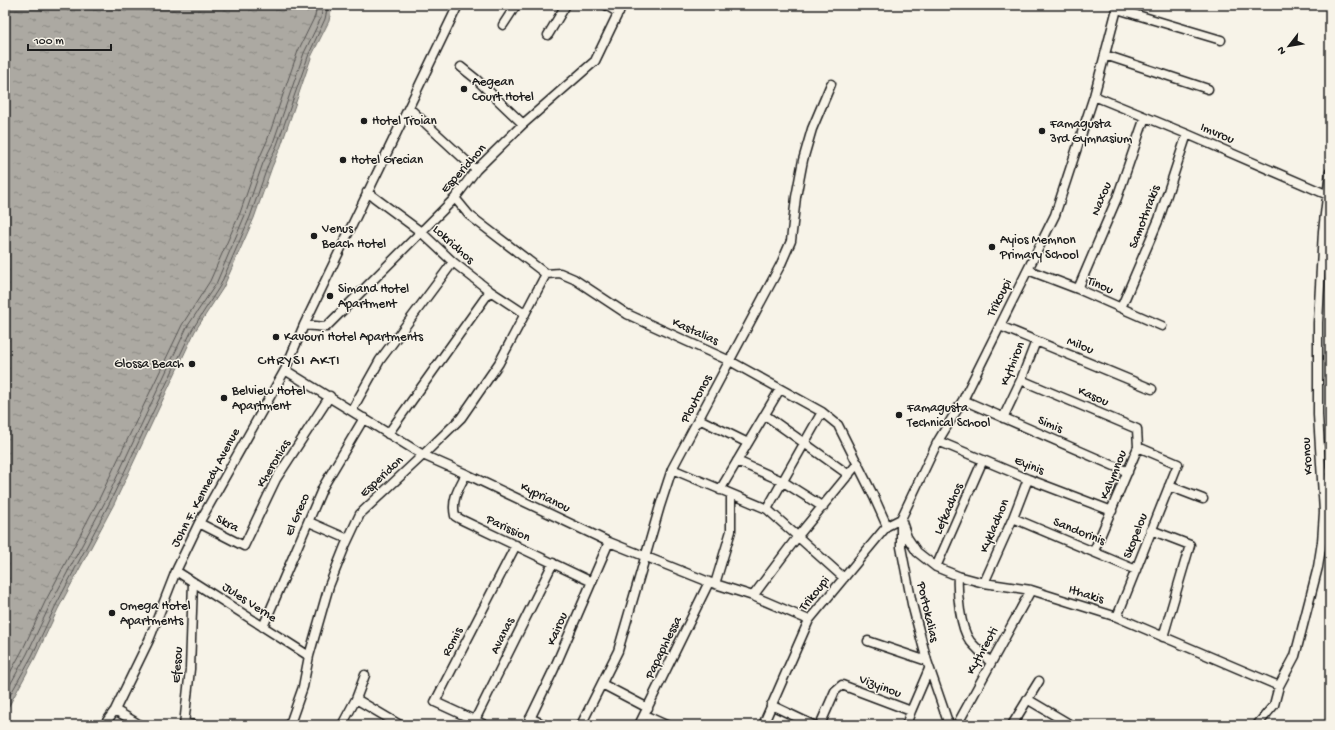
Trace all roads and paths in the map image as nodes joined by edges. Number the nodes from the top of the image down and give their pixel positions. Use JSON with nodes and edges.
{"nodes":[{"id":1,"x":458,"y":5,"type":"edge"},
{"id":2,"x":516,"y":5,"type":"edge"},
{"id":3,"x":566,"y":5,"type":"edge"},
{"id":4,"x":606,"y":5,"type":"edge"},
{"id":5,"x":1118,"y":7,"type":"edge"},
{"id":6,"x":621,"y":9,"type":"edge"},
{"id":7,"x":503,"y":25,"type":"dead end"},
{"id":8,"x":548,"y":35,"type":"dead end"},
{"id":9,"x":1221,"y":40,"type":"dead end"},
{"id":10,"x":1104,"y":55,"type":"junction"},
{"id":11,"x":461,"y":66,"type":"dead end"},
{"id":12,"x":831,"y":84,"type":"dead end"},
{"id":13,"x":1208,"y":89,"type":"dead end"},
{"id":14,"x":1094,"y":96,"type":"junction"},
{"id":15,"x":409,"y":108,"type":"junction"},
{"id":16,"x":1145,"y":117,"type":"junction"},
{"id":17,"x":523,"y":124,"type":"junction"},
{"id":18,"x":1187,"y":134,"type":"junction"},
{"id":19,"x":476,"y":170,"type":"junction"},
{"id":20,"x":1330,"y":172,"type":"edge"},
{"id":21,"x":367,"y":192,"type":"junction"},
{"id":22,"x":1328,"y":195,"type":"junction"},
{"id":23,"x":455,"y":198,"type":"junction"},
{"id":24,"x":421,"y":232,"type":"junction"},
{"id":25,"x":453,"y":262,"type":"junction"},
{"id":26,"x":1028,"y":270,"type":"junction"},
{"id":27,"x":546,"y":274,"type":"junction"},
{"id":28,"x":1078,"y":289,"type":"junction"},
{"id":29,"x":490,"y":291,"type":"junction"},
{"id":30,"x":1121,"y":308,"type":"junction"},
{"id":31,"x":524,"y":314,"type":"junction"},
{"id":32,"x":304,"y":325,"type":"junction"},
{"id":33,"x":1000,"y":326,"type":"junction"},
{"id":34,"x":1162,"y":326,"type":"dead end"},
{"id":35,"x":1036,"y":341,"type":"junction"},
{"id":36,"x":730,"y":361,"type":"junction"},
{"id":37,"x":285,"y":370,"type":"junction"},
{"id":38,"x":1021,"y":380,"type":"junction"},
{"id":39,"x":780,"y":389,"type":"junction"},
{"id":40,"x":1152,"y":389,"type":"dead end"},
{"id":41,"x":330,"y":396,"type":"junction"},
{"id":42,"x":963,"y":400,"type":"junction"},
{"id":43,"x":352,"y":410,"type":"junction"},
{"id":44,"x":822,"y":412,"type":"junction"},
{"id":45,"x":765,"y":415,"type":"junction"},
{"id":46,"x":364,"y":418,"type":"junction"},
{"id":47,"x":1003,"y":418,"type":"junction"},
{"id":48,"x":699,"y":419,"type":"junction"},
{"id":49,"x":388,"y":434,"type":"junction"},
{"id":50,"x":938,"y":441,"type":"junction"},
{"id":51,"x":805,"y":442,"type":"junction"},
{"id":52,"x":748,"y":443,"type":"junction"},
{"id":53,"x":1138,"y":447,"type":"junction"},
{"id":54,"x":424,"y":455,"type":"junction"},
{"id":55,"x":983,"y":460,"type":"junction"},
{"id":56,"x":737,"y":461,"type":"junction"},
{"id":57,"x":858,"y":463,"type":"junction"},
{"id":58,"x":1178,"y":464,"type":"joint"},
{"id":59,"x":672,"y":469,"type":"junction"},
{"id":60,"x":1128,"y":472,"type":"junction"},
{"id":61,"x":466,"y":474,"type":"junction"},
{"id":62,"x":849,"y":475,"type":"junction"},
{"id":63,"x":1028,"y":479,"type":"junction"},
{"id":64,"x":782,"y":480,"type":"junction"},
{"id":65,"x":1169,"y":486,"type":"junction"},
{"id":66,"x":720,"y":490,"type":"junction"},
{"id":67,"x":731,"y":495,"type":"junction"},
{"id":68,"x":1203,"y":499,"type":"dead end"},
{"id":69,"x":908,"y":502,"type":"joint"},
{"id":70,"x":823,"y":507,"type":"junction"},
{"id":71,"x":767,"y":509,"type":"junction"},
{"id":72,"x":1112,"y":511,"type":"junction"},
{"id":73,"x":1013,"y":518,"type":"junction"},
{"id":74,"x":901,"y":519,"type":"junction"},
{"id":75,"x":309,"y":522,"type":"junction"},
{"id":76,"x":199,"y":523,"type":"junction"},
{"id":77,"x":887,"y":526,"type":"junction"},
{"id":78,"x":1151,"y":530,"type":"junction"},
{"id":79,"x":798,"y":536,"type":"junction"},
{"id":80,"x":348,"y":539,"type":"junction"},
{"id":81,"x":609,"y":542,"type":"junction"},
{"id":82,"x":516,"y":545,"type":"junction"},
{"id":83,"x":244,"y":546,"type":"joint"},
{"id":84,"x":1094,"y":551,"type":"junction"},
{"id":85,"x":646,"y":557,"type":"junction"},
{"id":86,"x":553,"y":563,"type":"junction"},
{"id":87,"x":936,"y":567,"type":"junction"},
{"id":88,"x":1136,"y":570,"type":"junction"},
{"id":89,"x":176,"y":571,"type":"junction"},
{"id":90,"x":958,"y":576,"type":"junction"},
{"id":91,"x":844,"y":578,"type":"junction"},
{"id":92,"x":193,"y":582,"type":"junction"},
{"id":93,"x":592,"y":582,"type":"junction"},
{"id":94,"x":712,"y":583,"type":"junction"},
{"id":95,"x":984,"y":583,"type":"junction"},
{"id":96,"x":1030,"y":590,"type":"junction"},
{"id":97,"x":753,"y":596,"type":"junction"},
{"id":98,"x":1117,"y":617,"type":"junction"},
{"id":99,"x":809,"y":620,"type":"junction"},
{"id":100,"x":263,"y":627,"type":"junction"},
{"id":101,"x":1163,"y":636,"type":"junction"},
{"id":102,"x":868,"y":641,"type":"dead end"},
{"id":103,"x":309,"y":656,"type":"junction"},
{"id":104,"x":990,"y":662,"type":"junction"},
{"id":105,"x":928,"y":665,"type":"junction"},
{"id":106,"x":366,"y":675,"type":"dead end"},
{"id":107,"x":1039,"y":681,"type":"dead end"},
{"id":108,"x":602,"y":684,"type":"junction"},
{"id":109,"x":1279,"y":686,"type":"junction"},
{"id":110,"x":356,"y":698,"type":"junction"},
{"id":111,"x":1028,"y":699,"type":"junction"},
{"id":112,"x":771,"y":705,"type":"junction"},
{"id":113,"x":115,"y":710,"type":"junction"},
{"id":114,"x":646,"y":711,"type":"junction"},
{"id":115,"x":911,"y":711,"type":"junction"},
{"id":116,"x":474,"y":720,"type":"junction"},
{"id":117,"x":529,"y":722,"type":"edge"},
{"id":118,"x":184,"y":724,"type":"edge"},
{"id":119,"x":104,"y":725,"type":"edge"},
{"id":120,"x":140,"y":725,"type":"edge"},
{"id":121,"x":194,"y":725,"type":"edge"},
{"id":122,"x":288,"y":725,"type":"edge"},
{"id":123,"x":342,"y":725,"type":"edge"},
{"id":124,"x":400,"y":725,"type":"edge"},
{"id":125,"x":484,"y":725,"type":"edge"},
{"id":126,"x":545,"y":725,"type":"edge"},
{"id":127,"x":581,"y":725,"type":"edge"},
{"id":128,"x":639,"y":725,"type":"edge"},
{"id":129,"x":666,"y":725,"type":"edge"},
{"id":130,"x":763,"y":725,"type":"edge"},
{"id":131,"x":813,"y":725,"type":"edge"},
{"id":132,"x":820,"y":725,"type":"edge"},
{"id":133,"x":906,"y":725,"type":"edge"},
{"id":134,"x":948,"y":725,"type":"edge"},
{"id":135,"x":956,"y":725,"type":"edge"},
{"id":136,"x":1012,"y":725,"type":"edge"},
{"id":137,"x":1071,"y":725,"type":"edge"},
{"id":138,"x":1257,"y":725,"type":"edge"}],
"edges":[{"from":1,"to":15,"type":"street","name":"John F. Kennedy Avenue"},
{"from":2,"to":7,"type":"street"},
{"from":3,"to":8,"type":"street"},
{"from":4,"to":6,"type":"street"},
{"from":5,"to":9,"type":"street"},
{"from":5,"to":10,"type":"street","name":"Trikoupi"},
{"from":6,"to":17,"type":"street","name":"Esperidhon"},
{"from":10,"to":13,"type":"street"},
{"from":10,"to":14,"type":"street","name":"Trikoupi"},
{"from":11,"to":17,"type":"street"},
{"from":12,"to":36,"type":"street","name":"Ploutonos"},
{"from":14,"to":16,"type":"street","name":"Imvrou"},
{"from":14,"to":26,"type":"street","name":"Trikoupi"},
{"from":15,"to":19,"type":"street"},
{"from":15,"to":21,"type":"street","name":"John F. Kennedy Avenue"},
{"from":16,"to":18,"type":"street","name":"Imvrou"},
{"from":16,"to":28,"type":"street","name":"Naxou"},
{"from":17,"to":19,"type":"street","name":"Esperidhon"},
{"from":18,"to":22,"type":"street","name":"Imvrou"},
{"from":18,"to":30,"type":"street","name":"Samothrakis"},
{"from":19,"to":23,"type":"street","name":"Esperidhon"},
{"from":20,"to":22,"type":"street","name":"Kronou"},
{"from":21,"to":24,"type":"street","name":"Lokridhos"},
{"from":21,"to":32,"type":"street","name":"John F. Kennedy Avenue"},
{"from":22,"to":109,"type":"street","name":"Kronou"},
{"from":23,"to":24,"type":"street","name":"Esperidhon"},
{"from":23,"to":27,"type":"street"},
{"from":24,"to":25,"type":"street","name":"Lokridhos"},
{"from":24,"to":32,"type":"street","name":"Esperidhon"},
{"from":25,"to":29,"type":"street","name":"Lokridhos"},
{"from":25,"to":43,"type":"street"},
{"from":26,"to":28,"type":"street","name":"Tinou"},
{"from":26,"to":33,"type":"street","name":"Trikoupi"},
{"from":27,"to":31,"type":"street","name":"Esperidon"},
{"from":27,"to":36,"type":"street","name":"Kastalias"},
{"from":28,"to":30,"type":"street","name":"Tinou"},
{"from":29,"to":31,"type":"street","name":"Lokridhos"},
{"from":29,"to":49,"type":"street"},
{"from":30,"to":34,"type":"street","name":"Tinou"},
{"from":31,"to":54,"type":"street","name":"Esperidon"},
{"from":32,"to":37,"type":"street","name":"John F. Kennedy Avenue"},
{"from":33,"to":35,"type":"street","name":"Milou"},
{"from":33,"to":42,"type":"street","name":"Trikoupi"},
{"from":35,"to":38,"type":"street","name":"Kythiron"},
{"from":35,"to":40,"type":"street","name":"Milou"},
{"from":36,"to":39,"type":"street","name":"Kastalias"},
{"from":36,"to":48,"type":"street","name":"Ploutonos"},
{"from":37,"to":41,"type":"street","name":"Kyprianou"},
{"from":37,"to":76,"type":"street","name":"John F. Kennedy Avenue"},
{"from":38,"to":47,"type":"street","name":"Kythiron"},
{"from":38,"to":53,"type":"street","name":"Kasou"},
{"from":39,"to":44,"type":"street","name":"Kastalias"},
{"from":39,"to":45,"type":"street"},
{"from":41,"to":43,"type":"street","name":"Kyprianou"},
{"from":41,"to":83,"type":"street","name":"Kheronias"},
{"from":42,"to":47,"type":"street","name":"Simis"},
{"from":42,"to":50,"type":"street","name":"Trikoupi"},
{"from":43,"to":46,"type":"street","name":"Kyprianou"},
{"from":44,"to":51,"type":"street"},
{"from":44,"to":57,"type":"street","name":"Kastalias"},
{"from":45,"to":51,"type":"street"},
{"from":45,"to":52,"type":"street"},
{"from":46,"to":49,"type":"street","name":"Kyprianou"},
{"from":46,"to":75,"type":"street","name":"El Greco"},
{"from":47,"to":60,"type":"street","name":"Simis"},
{"from":48,"to":52,"type":"street"},
{"from":48,"to":59,"type":"street","name":"Ploutonos"},
{"from":49,"to":54,"type":"street","name":"Kyprianou"},
{"from":50,"to":55,"type":"street","name":"Eyinis"},
{"from":50,"to":69,"type":"street","name":"Trikoupi"},
{"from":51,"to":62,"type":"street"},
{"from":51,"to":64,"type":"street"},
{"from":52,"to":56,"type":"street"},
{"from":53,"to":58,"type":"street","name":"Kalymnou"},
{"from":53,"to":60,"type":"street","name":"Kalymnou"},
{"from":54,"to":61,"type":"street","name":"Kyprianou"},
{"from":54,"to":80,"type":"street","name":"Esperidon"},
{"from":55,"to":63,"type":"street","name":"Eyinis"},
{"from":55,"to":87,"type":"street","name":"Lefkadhos"},
{"from":56,"to":64,"type":"street"},
{"from":56,"to":66,"type":"street"},
{"from":57,"to":62,"type":"street"},
{"from":57,"to":77,"type":"street","name":"Kastalias"},
{"from":58,"to":65,"type":"street","name":"Skopelou"},
{"from":59,"to":66,"type":"street"},
{"from":59,"to":85,"type":"street","name":"Ploutonos"},
{"from":60,"to":72,"type":"street","name":"Kalymnou"},
{"from":61,"to":81,"type":"street","name":"Kyprianou"},
{"from":61,"to":82,"type":"street","name":"Parission"},
{"from":62,"to":70,"type":"street"},
{"from":63,"to":72,"type":"street","name":"Eyinis"},
{"from":63,"to":73,"type":"street","name":"Kykladhon"},
{"from":64,"to":70,"type":"street"},
{"from":64,"to":71,"type":"street"},
{"from":65,"to":68,"type":"street"},
{"from":65,"to":78,"type":"street","name":"Skopelou"},
{"from":66,"to":67,"type":"street"},
{"from":67,"to":71,"type":"street"},
{"from":67,"to":94,"type":"street","name":"Papaphlessa"},
{"from":69,"to":74,"type":"street","name":"Portokalias"},
{"from":70,"to":79,"type":"street"},
{"from":71,"to":79,"type":"street"},
{"from":72,"to":84,"type":"street","name":"Kalymnou"},
{"from":73,"to":84,"type":"street","name":"Sandorinis"},
{"from":73,"to":95,"type":"street","name":"Kykladhon"},
{"from":74,"to":77,"type":"street","name":"Trikoupi"},
{"from":74,"to":87,"type":"street","name":"Ithakis"},
{"from":74,"to":105,"type":"street","name":"Portokalias"},
{"from":75,"to":80,"type":"street"},
{"from":75,"to":100,"type":"street","name":"El Greco"},
{"from":76,"to":83,"type":"street","name":"Skra"},
{"from":76,"to":89,"type":"street","name":"John F. Kennedy Avenue"},
{"from":77,"to":91,"type":"street","name":"Trikoupi"},
{"from":78,"to":88,"type":"street","name":"Skopelou"},
{"from":78,"to":101,"type":"street"},
{"from":79,"to":91,"type":"street"},
{"from":79,"to":97,"type":"street"},
{"from":80,"to":103,"type":"street","name":"Esperidon"},
{"from":81,"to":85,"type":"street","name":"Kyprianou"},
{"from":81,"to":93,"type":"street","name":"Kairou"},
{"from":82,"to":86,"type":"street","name":"Parission"},
{"from":82,"to":116,"type":"street","name":"Romis"},
{"from":84,"to":88,"type":"street","name":"Sandorinis"},
{"from":85,"to":94,"type":"street","name":"Kyprianou"},
{"from":85,"to":108,"type":"street","name":"Ploutonos"},
{"from":86,"to":93,"type":"street","name":"Parission"},
{"from":86,"to":116,"type":"street","name":"Avanas"},
{"from":87,"to":90,"type":"street","name":"Ithakis"},
{"from":88,"to":98,"type":"street","name":"Skopelou"},
{"from":89,"to":92,"type":"street","name":"Jules Verne"},
{"from":89,"to":113,"type":"street","name":"John F. Kennedy Avenue"},
{"from":90,"to":95,"type":"street","name":"Ithakis"},
{"from":90,"to":104,"type":"street"},
{"from":91,"to":99,"type":"street","name":"Trikoupi"},
{"from":92,"to":100,"type":"street","name":"Jules Verne"},
{"from":92,"to":118,"type":"street","name":"Efesou"},
{"from":93,"to":117,"type":"street","name":"Kairou"},
{"from":94,"to":97,"type":"street","name":"Kyprianou"},
{"from":94,"to":114,"type":"street","name":"Papaphlessa"},
{"from":95,"to":96,"type":"street","name":"Ithakis"},
{"from":96,"to":98,"type":"street","name":"Ithakis"},
{"from":96,"to":104,"type":"street","name":"Kythreoti"},
{"from":97,"to":99,"type":"street","name":"Kyprianou"},
{"from":98,"to":101,"type":"street","name":"Ithakis"},
{"from":99,"to":112,"type":"street","name":"Trikoupi"},
{"from":100,"to":103,"type":"street","name":"Jules Verne"},
{"from":101,"to":109,"type":"street","name":"Ithakis"},
{"from":102,"to":105,"type":"street"},
{"from":103,"to":122,"type":"street","name":"Esperidon"},
{"from":104,"to":135,"type":"street","name":"Kythreoti"},
{"from":105,"to":115,"type":"street"},
{"from":105,"to":134,"type":"street","name":"Portokalias"},
{"from":106,"to":110,"type":"street"},
{"from":107,"to":111,"type":"street"},
{"from":108,"to":114,"type":"street"},
{"from":108,"to":127,"type":"street","name":"Ploutonos"},
{"from":109,"to":138,"type":"street","name":"Kronou"},
{"from":110,"to":123,"type":"street"},
{"from":110,"to":124,"type":"street"},
{"from":111,"to":136,"type":"street"},
{"from":111,"to":137,"type":"street"},
{"from":112,"to":130,"type":"street","name":"Trikoupi"},
{"from":112,"to":131,"type":"street"},
{"from":113,"to":119,"type":"street","name":"John F. Kennedy Avenue"},
{"from":113,"to":120,"type":"street"},
{"from":114,"to":128,"type":"street","name":"Papaphlessa"},
{"from":114,"to":129,"type":"street"},
{"from":115,"to":132,"type":"street","name":"Vizyinou"},
{"from":115,"to":133,"type":"street"},
{"from":116,"to":125,"type":"street","name":"Romis"},
{"from":117,"to":126,"type":"street"},
{"from":118,"to":121,"type":"street"}]}
